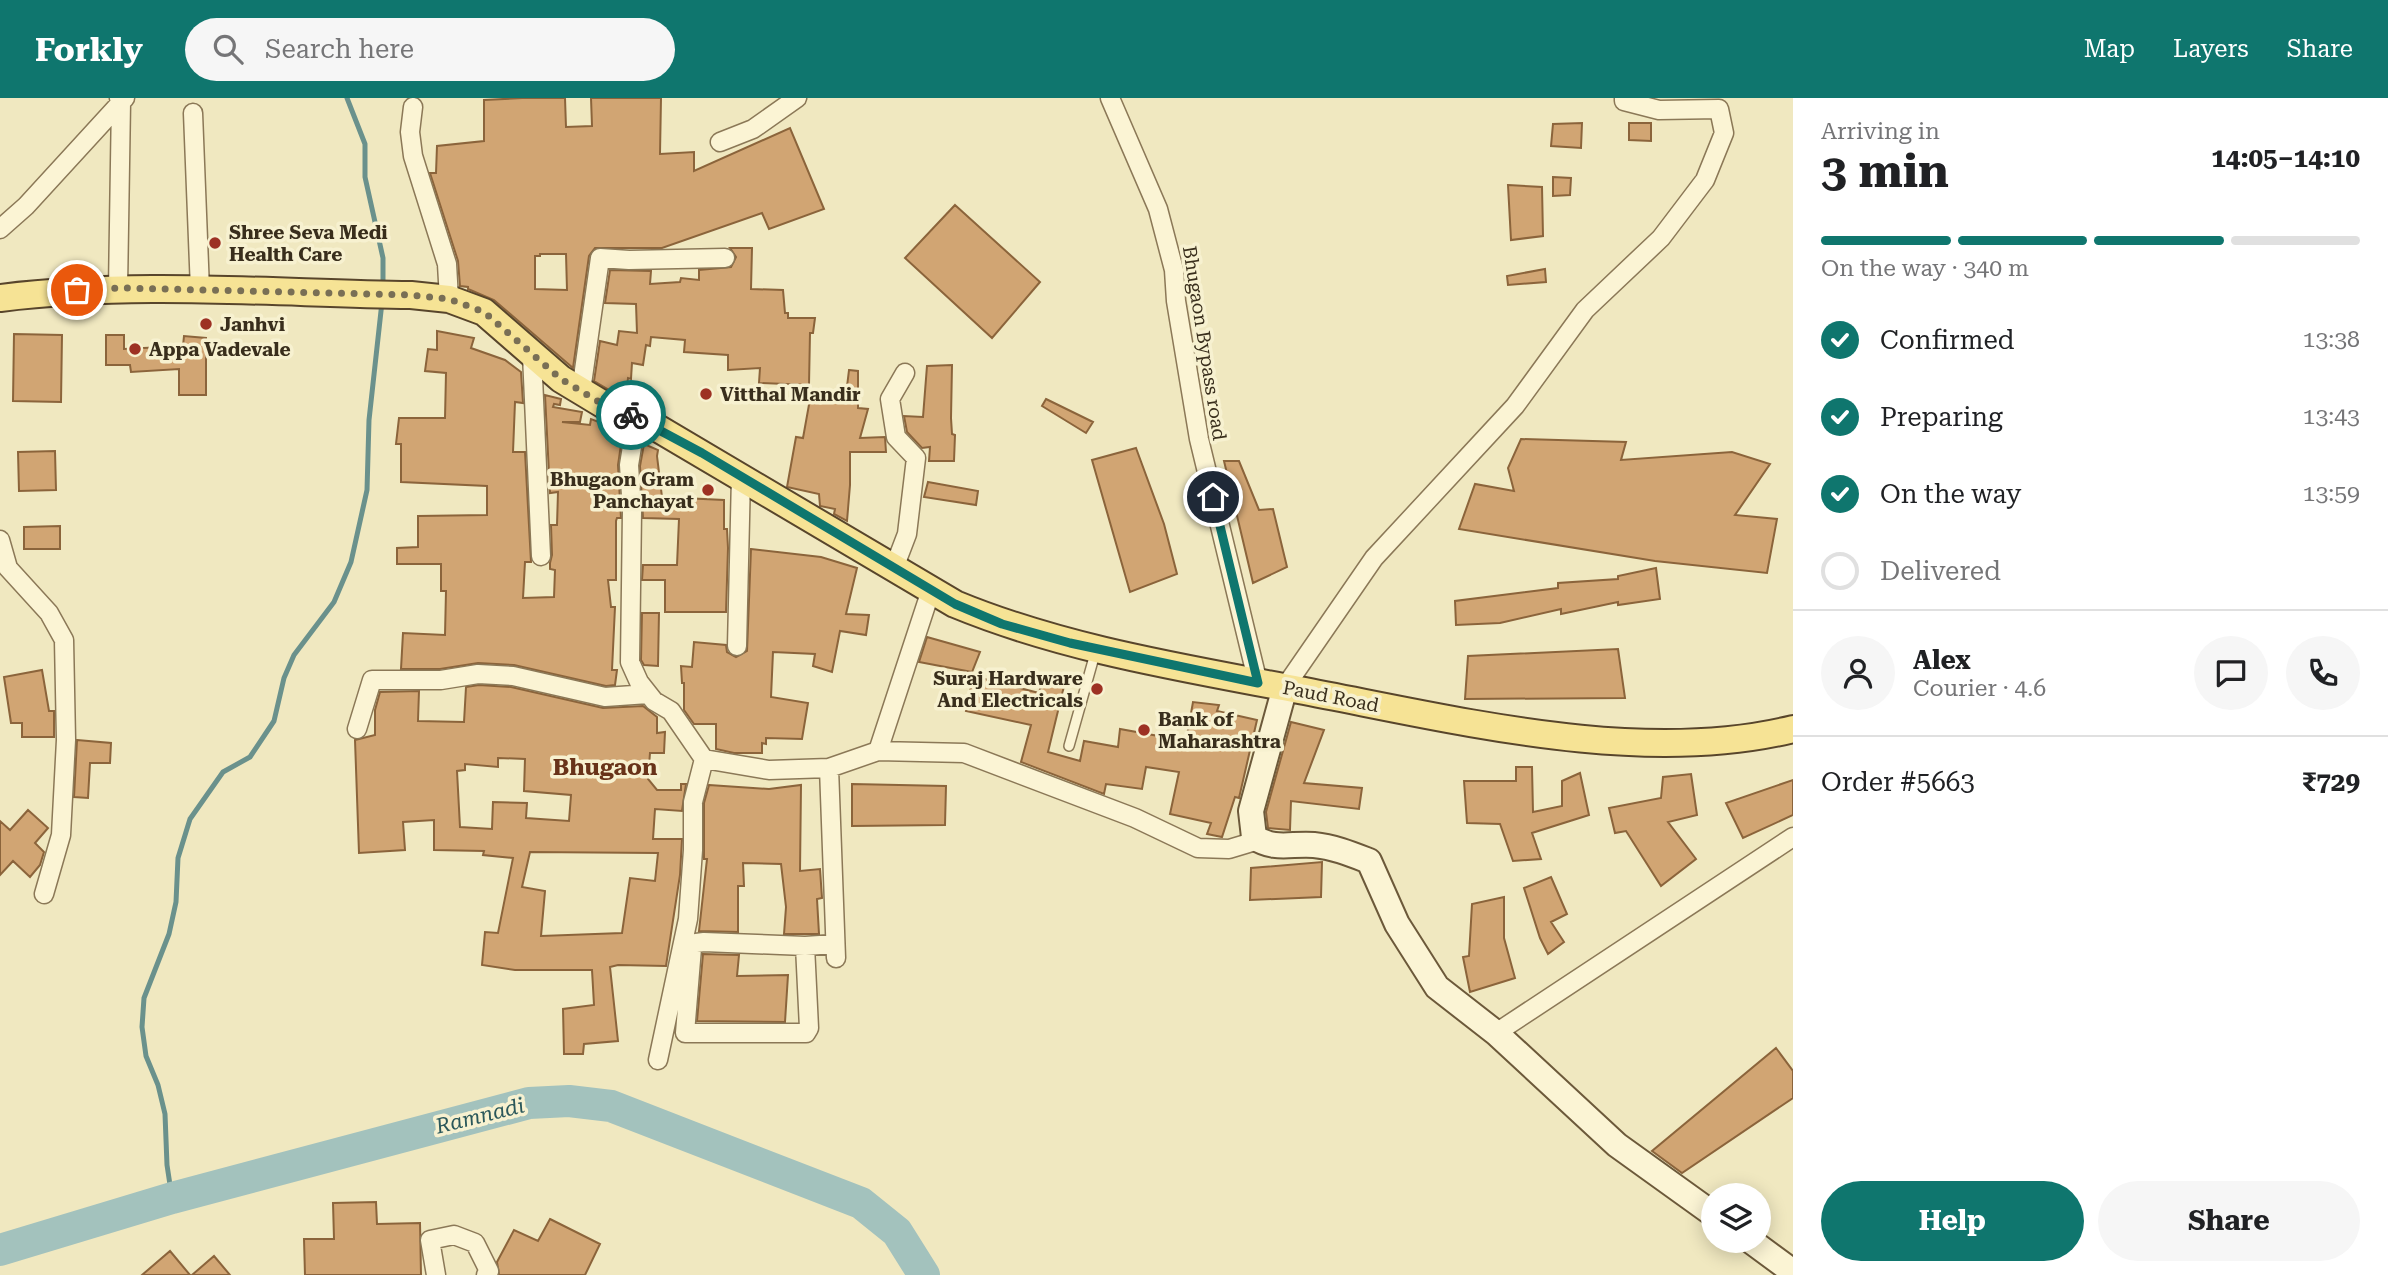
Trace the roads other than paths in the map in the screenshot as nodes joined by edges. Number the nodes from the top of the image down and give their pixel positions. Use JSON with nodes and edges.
{"nodes":[{"id":1,"x":797,"y":98,"type":"edge"},
{"id":2,"x":1110,"y":98,"type":"edge"},
{"id":3,"x":1624,"y":98,"type":"edge"},
{"id":4,"x":122,"y":99,"type":"edge"},
{"id":5,"x":413,"y":107,"type":"dead end"},
{"id":6,"x":193,"y":113,"type":"dead end"},
{"id":7,"x":720,"y":142,"type":"dead end"},
{"id":8,"x":0,"y":229,"type":"edge"},
{"id":9,"x":725,"y":258,"type":"dead end"},
{"id":10,"x":118,"y":288,"type":"junction"},
{"id":11,"x":200,"y":290,"type":"junction"},
{"id":12,"x":0,"y":298,"type":"edge"},
{"id":13,"x":449,"y":299,"type":"junction"},
{"id":14,"x":532,"y":355,"type":"junction"},
{"id":15,"x":905,"y":373,"type":"dead end"},
{"id":16,"x":581,"y":391,"type":"junction"},
{"id":17,"x":637,"y":416,"type":"junction"},
{"id":18,"x":741,"y":477,"type":"junction"},
{"id":19,"x":0,"y":540,"type":"edge"},
{"id":20,"x":541,"y":556,"type":"dead end"},
{"id":21,"x":894,"y":568,"type":"junction"},
{"id":22,"x":931,"y":590,"type":"junction"},
{"id":23,"x":737,"y":646,"type":"dead end"},
{"id":24,"x":1097,"y":648,"type":"junction"},
{"id":25,"x":1258,"y":683,"type":"junction"},
{"id":26,"x":1285,"y":687,"type":"junction"},
{"id":27,"x":648,"y":694,"type":"junction"},
{"id":28,"x":357,"y":729,"type":"dead end"},
{"id":29,"x":1793,"y":729,"type":"edge"},
{"id":30,"x":1069,"y":746,"type":"dead end"},
{"id":31,"x":878,"y":751,"type":"junction"},
{"id":32,"x":704,"y":759,"type":"junction"},
{"id":33,"x":829,"y":768,"type":"junction"},
{"id":34,"x":1793,"y":837,"type":"edge"},
{"id":35,"x":1259,"y":840,"type":"junction"},
{"id":36,"x":44,"y":894,"type":"dead end"},
{"id":37,"x":805,"y":946,"type":"junction"},
{"id":38,"x":1496,"y":1033,"type":"junction"},
{"id":39,"x":658,"y":1060,"type":"dead end"},
{"id":40,"x":1701,"y":1205,"type":"edge"},
{"id":41,"x":1767,"y":1253,"type":"edge"},
{"id":42,"x":1793,"y":1272,"type":"edge"},
{"id":43,"x":436,"y":1275,"type":"edge"},
{"id":44,"x":485,"y":1275,"type":"edge"}],
"edges":[{"from":1,"to":7,"type":"street"},
{"from":2,"to":25,"type":"street","name":"Bhugaon Bypass road"},
{"from":3,"to":26,"type":"street"},
{"from":4,"to":8,"type":"street"},
{"from":4,"to":10,"type":"street"},
{"from":5,"to":13,"type":"street"},
{"from":6,"to":11,"type":"street"},
{"from":9,"to":16,"type":"street"},
{"from":10,"to":11,"type":"main road","name":"Paud Road"},
{"from":10,"to":12,"type":"main road","name":"Paud Road"},
{"from":11,"to":13,"type":"main road","name":"Paud Road"},
{"from":13,"to":14,"type":"main road","name":"Paud Road"},
{"from":14,"to":16,"type":"main road","name":"Paud Road"},
{"from":14,"to":20,"type":"street"},
{"from":15,"to":21,"type":"street"},
{"from":16,"to":17,"type":"main road","name":"Paud Road"},
{"from":17,"to":18,"type":"main road","name":"Paud Road"},
{"from":17,"to":27,"type":"street"},
{"from":18,"to":21,"type":"main road","name":"Paud Road"},
{"from":18,"to":23,"type":"street"},
{"from":19,"to":36,"type":"street"},
{"from":21,"to":22,"type":"main road","name":"Paud Road"},
{"from":22,"to":24,"type":"main road","name":"Paud Road"},
{"from":22,"to":31,"type":"street"},
{"from":24,"to":25,"type":"main road","name":"Paud Road"},
{"from":24,"to":30,"type":"lane"},
{"from":25,"to":26,"type":"main road","name":"Paud Road"},
{"from":26,"to":29,"type":"main road","name":"Paud Road"},
{"from":26,"to":35,"type":"street"},
{"from":27,"to":28,"type":"street"},
{"from":27,"to":32,"type":"street"},
{"from":31,"to":33,"type":"street"},
{"from":31,"to":35,"type":"street"},
{"from":32,"to":33,"type":"street"},
{"from":32,"to":39,"type":"street"},
{"from":33,"to":37,"type":"street"},
{"from":34,"to":38,"type":"street"},
{"from":35,"to":38,"type":"street"},
{"from":37,"to":37,"type":"street"},
{"from":38,"to":40,"type":"street"},
{"from":41,"to":42,"type":"street"},
{"from":43,"to":44,"type":"street"}]}
